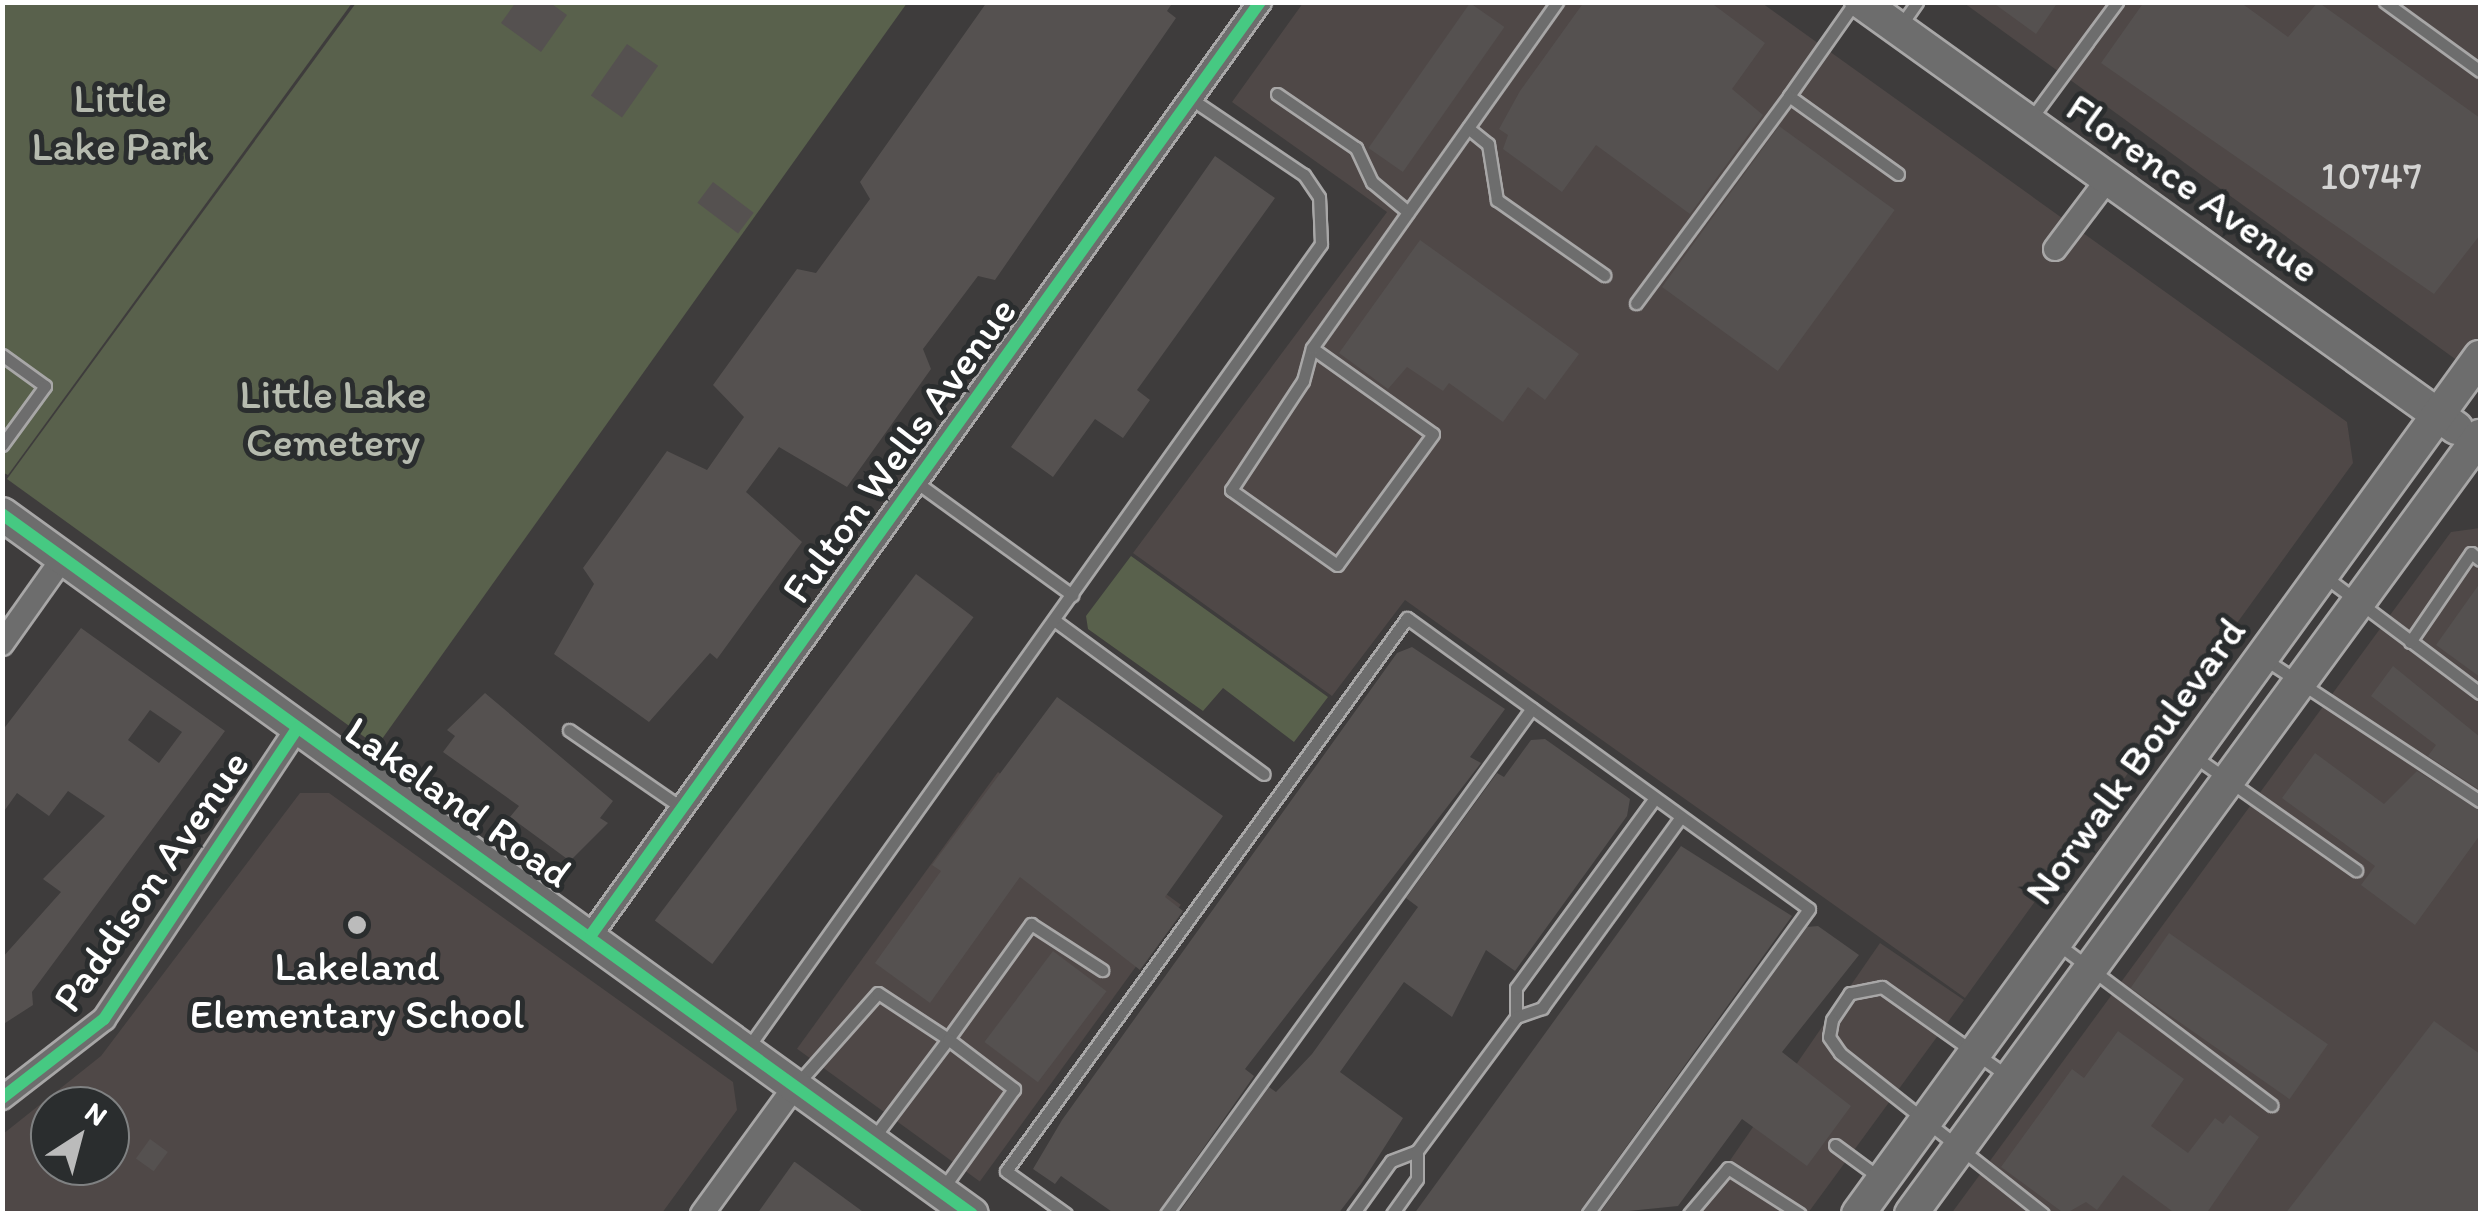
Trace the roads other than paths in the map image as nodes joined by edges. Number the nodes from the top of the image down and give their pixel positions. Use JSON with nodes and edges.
{"nodes":[{"id":1,"x":1260,"y":2,"type":"edge"},
{"id":2,"x":1557,"y":2,"type":"edge"},
{"id":3,"x":1858,"y":2,"type":"edge"},
{"id":4,"x":2118,"y":2,"type":"edge"},
{"id":5,"x":2385,"y":2,"type":"edge"},
{"id":6,"x":1908,"y":16,"type":"edge"},
{"id":7,"x":2480,"y":71,"type":"edge"},
{"id":8,"x":1277,"y":94,"type":"dead end"},
{"id":9,"x":1789,"y":96,"type":"junction"},
{"id":10,"x":1190,"y":98,"type":"junction"},
{"id":11,"x":2028,"y":123,"type":"junction"},
{"id":12,"x":1468,"y":128,"type":"junction"},
{"id":13,"x":1898,"y":174,"type":"dead end"},
{"id":14,"x":2106,"y":180,"type":"junction"},
{"id":15,"x":1408,"y":212,"type":"junction"},
{"id":16,"x":2055,"y":249,"type":"dead end"},
{"id":17,"x":1604,"y":275,"type":"dead end"},
{"id":18,"x":1636,"y":303,"type":"dead end"},
{"id":19,"x":1312,"y":348,"type":"junction"},
{"id":20,"x":2,"y":355,"type":"edge"},
{"id":21,"x":2480,"y":357,"type":"edge"},
{"id":22,"x":2439,"y":415,"type":"junction"},
{"id":23,"x":2479,"y":443,"type":"edge"},
{"id":24,"x":2,"y":446,"type":"edge"},
{"id":25,"x":916,"y":482,"type":"junction"},
{"id":26,"x":2,"y":514,"type":"edge"},
{"id":27,"x":63,"y":558,"type":"junction"},
{"id":28,"x":2480,"y":560,"type":"edge"},
{"id":29,"x":2322,"y":575,"type":"junction"},
{"id":30,"x":1072,"y":595,"type":"junction"},
{"id":31,"x":2356,"y":602,"type":"junction"},
{"id":32,"x":1054,"y":620,"type":"junction"},
{"id":33,"x":2410,"y":642,"type":"junction"},
{"id":34,"x":2,"y":644,"type":"edge"},
{"id":35,"x":2262,"y":658,"type":"junction"},
{"id":36,"x":2296,"y":682,"type":"junction"},
{"id":37,"x":2480,"y":693,"type":"edge"},
{"id":38,"x":1532,"y":708,"type":"junction"},
{"id":39,"x":297,"y":728,"type":"junction"},
{"id":40,"x":569,"y":730,"type":"dead end"},
{"id":41,"x":2192,"y":754,"type":"junction"},
{"id":42,"x":1264,"y":774,"type":"dead end"},
{"id":43,"x":2225,"y":779,"type":"junction"},
{"id":44,"x":1655,"y":798,"type":"junction"},
{"id":45,"x":2480,"y":802,"type":"edge"},
{"id":46,"x":682,"y":808,"type":"junction"},
{"id":47,"x":1681,"y":817,"type":"junction"},
{"id":48,"x":2356,"y":870,"type":"dead end"},
{"id":49,"x":591,"y":935,"type":"junction"},
{"id":50,"x":2056,"y":942,"type":"junction"},
{"id":51,"x":2088,"y":969,"type":"junction"},
{"id":52,"x":1102,"y":970,"type":"dead end"},
{"id":53,"x":1516,"y":1017,"type":"junction"},
{"id":54,"x":948,"y":1039,"type":"junction"},
{"id":55,"x":746,"y":1050,"type":"junction"},
{"id":56,"x":1975,"y":1052,"type":"junction"},
{"id":57,"x":2009,"y":1077,"type":"junction"},
{"id":58,"x":795,"y":1086,"type":"junction"},
{"id":59,"x":2,"y":1098,"type":"edge"},
{"id":60,"x":2272,"y":1105,"type":"dead end"},
{"id":61,"x":1926,"y":1119,"type":"junction"},
{"id":62,"x":871,"y":1141,"type":"junction"},
{"id":63,"x":1835,"y":1145,"type":"dead end"},
{"id":64,"x":1957,"y":1150,"type":"junction"},
{"id":65,"x":1418,"y":1151,"type":"junction"},
{"id":66,"x":941,"y":1191,"type":"junction"},
{"id":67,"x":1874,"y":1201,"type":"edge"},
{"id":68,"x":702,"y":1214,"type":"edge"},
{"id":69,"x":972,"y":1214,"type":"edge"},
{"id":70,"x":1066,"y":1214,"type":"edge"},
{"id":71,"x":1166,"y":1214,"type":"edge"},
{"id":72,"x":1353,"y":1214,"type":"edge"},
{"id":73,"x":1392,"y":1214,"type":"edge"},
{"id":74,"x":1587,"y":1214,"type":"edge"},
{"id":75,"x":1690,"y":1214,"type":"edge"},
{"id":76,"x":1800,"y":1214,"type":"edge"},
{"id":77,"x":1911,"y":1214,"type":"edge"},
{"id":78,"x":2044,"y":1214,"type":"edge"}],
"edges":[{"from":1,"to":10,"type":"street","name":"Fulton Wells Avenue"},
{"from":2,"to":12,"type":"lane"},
{"from":3,"to":6,"type":"main road","name":"Florence Avenue"},
{"from":3,"to":9,"type":"lane"},
{"from":4,"to":11,"type":"lane"},
{"from":5,"to":7,"type":"lane"},
{"from":6,"to":11,"type":"main road","name":"Florence Avenue"},
{"from":8,"to":15,"type":"lane"},
{"from":9,"to":13,"type":"lane"},
{"from":9,"to":18,"type":"lane"},
{"from":10,"to":25,"type":"street","name":"Fulton Wells Avenue"},
{"from":10,"to":30,"type":"lane"},
{"from":11,"to":14,"type":"main road","name":"Florence Avenue"},
{"from":12,"to":15,"type":"lane"},
{"from":12,"to":17,"type":"lane"},
{"from":14,"to":16,"type":"street"},
{"from":14,"to":22,"type":"main road","name":"Florence Avenue"},
{"from":15,"to":19,"type":"lane"},
{"from":19,"to":19,"type":"lane"},
{"from":20,"to":24,"type":"lane"},
{"from":21,"to":22,"type":"main road","name":"Norwalk Boulevard"},
{"from":22,"to":23,"type":"main road","name":"Florence Avenue"},
{"from":22,"to":29,"type":"main road","name":"Norwalk Boulevard"},
{"from":23,"to":31,"type":"main road","name":"Norwalk Boulevard"},
{"from":25,"to":30,"type":"lane"},
{"from":25,"to":46,"type":"street","name":"Fulton Wells Avenue"},
{"from":26,"to":27,"type":"main road","name":"Lakeland Road"},
{"from":27,"to":34,"type":"street"},
{"from":27,"to":39,"type":"main road","name":"Lakeland Road"},
{"from":28,"to":33,"type":"lane"},
{"from":29,"to":31,"type":"lane"},
{"from":29,"to":35,"type":"main road","name":"Norwalk Boulevard"},
{"from":30,"to":32,"type":"lane"},
{"from":31,"to":33,"type":"lane"},
{"from":31,"to":36,"type":"main road","name":"Norwalk Boulevard"},
{"from":32,"to":42,"type":"lane"},
{"from":32,"to":55,"type":"lane"},
{"from":33,"to":37,"type":"lane"},
{"from":35,"to":36,"type":"lane"},
{"from":35,"to":41,"type":"main road","name":"Norwalk Boulevard"},
{"from":36,"to":43,"type":"main road","name":"Norwalk Boulevard"},
{"from":36,"to":45,"type":"lane"},
{"from":38,"to":44,"type":"lane"},
{"from":38,"to":70,"type":"lane"},
{"from":38,"to":71,"type":"lane"},
{"from":39,"to":49,"type":"main road","name":"Lakeland Road"},
{"from":39,"to":59,"type":"street","name":"Paddison Avenue"},
{"from":40,"to":46,"type":"lane"},
{"from":41,"to":43,"type":"lane"},
{"from":41,"to":50,"type":"main road","name":"Norwalk Boulevard"},
{"from":43,"to":48,"type":"lane"},
{"from":43,"to":51,"type":"main road","name":"Norwalk Boulevard"},
{"from":44,"to":47,"type":"lane"},
{"from":44,"to":53,"type":"lane"},
{"from":46,"to":49,"type":"street","name":"Fulton Wells Avenue"},
{"from":47,"to":53,"type":"lane"},
{"from":47,"to":74,"type":"lane"},
{"from":49,"to":55,"type":"main road","name":"Lakeland Road"},
{"from":50,"to":51,"type":"lane"},
{"from":50,"to":56,"type":"main road","name":"Norwalk Boulevard"},
{"from":51,"to":57,"type":"main road","name":"Norwalk Boulevard"},
{"from":51,"to":60,"type":"lane"},
{"from":52,"to":54,"type":"lane"},
{"from":53,"to":65,"type":"lane"},
{"from":54,"to":58,"type":"lane"},
{"from":54,"to":62,"type":"lane"},
{"from":54,"to":66,"type":"lane"},
{"from":55,"to":58,"type":"main road","name":"Lakeland Road"},
{"from":56,"to":57,"type":"lane"},
{"from":56,"to":61,"type":"main road","name":"Norwalk Boulevard"},
{"from":56,"to":61,"type":"lane"},
{"from":57,"to":64,"type":"main road","name":"Norwalk Boulevard"},
{"from":58,"to":62,"type":"main road","name":"Lakeland Road"},
{"from":58,"to":68,"type":"street"},
{"from":61,"to":64,"type":"lane"},
{"from":61,"to":67,"type":"main road","name":"Norwalk Boulevard"},
{"from":62,"to":66,"type":"main road","name":"Lakeland Road"},
{"from":63,"to":67,"type":"lane"},
{"from":64,"to":77,"type":"main road","name":"Norwalk Boulevard"},
{"from":64,"to":78,"type":"lane"},
{"from":65,"to":72,"type":"lane"},
{"from":65,"to":73,"type":"lane"},
{"from":66,"to":69,"type":"main road","name":"Lakeland Road"},
{"from":75,"to":76,"type":"lane"}]}
